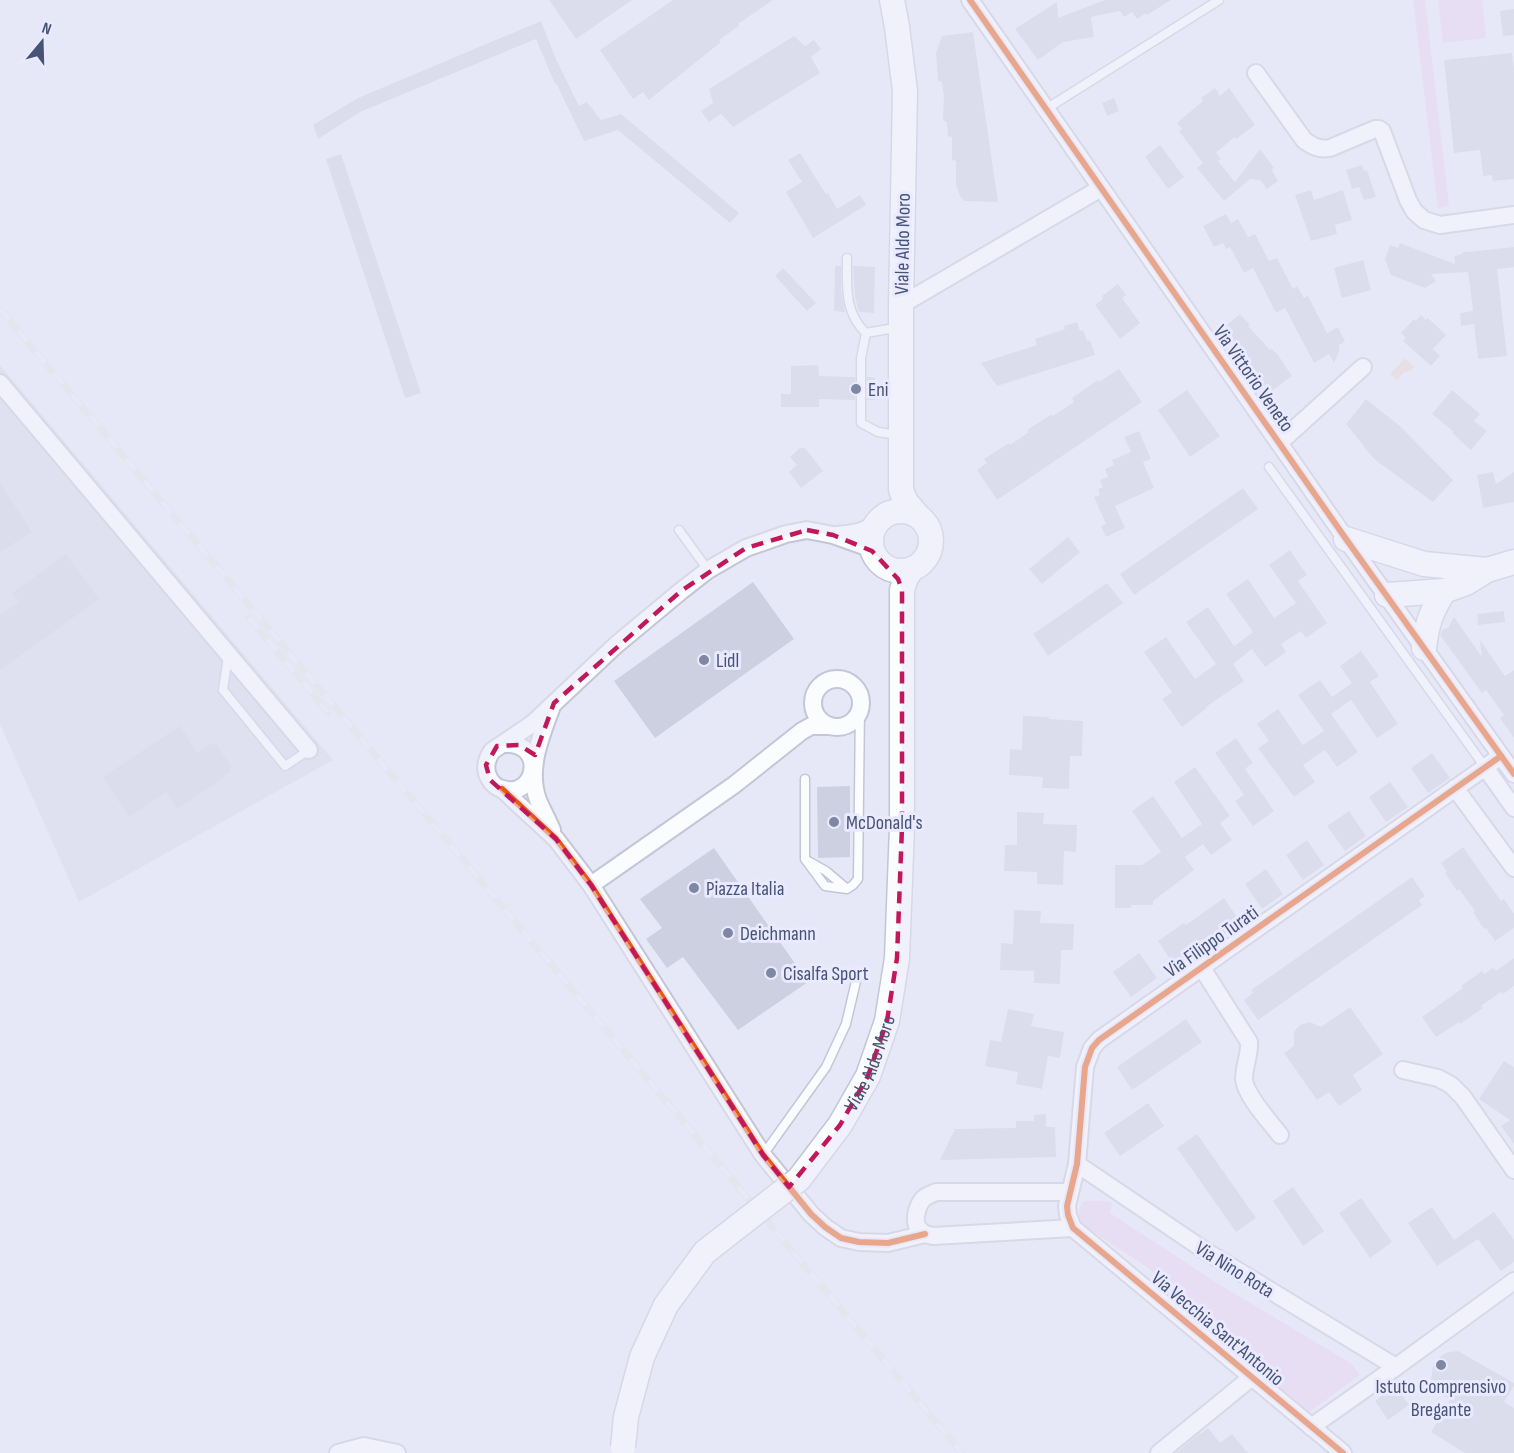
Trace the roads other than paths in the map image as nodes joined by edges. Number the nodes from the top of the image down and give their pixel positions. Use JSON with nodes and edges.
{"nodes":[{"id":1,"x":892,"y":0,"type":"edge"},
{"id":2,"x":970,"y":0,"type":"edge"},
{"id":3,"x":1219,"y":0,"type":"edge"},
{"id":4,"x":1256,"y":73,"type":"dead end"},
{"id":5,"x":1046,"y":109,"type":"junction"},
{"id":6,"x":1101,"y":188,"type":"junction"},
{"id":7,"x":1514,"y":215,"type":"edge"},
{"id":8,"x":847,"y":258,"type":"dead end"},
{"id":9,"x":901,"y":316,"type":"junction"},
{"id":10,"x":866,"y":333,"type":"junction"},
{"id":11,"x":1363,"y":367,"type":"dead end"},
{"id":12,"x":0,"y":383,"type":"edge"},
{"id":13,"x":901,"y":436,"type":"junction"},
{"id":14,"x":1280,"y":443,"type":"junction"},
{"id":15,"x":1269,"y":466,"type":"dead end"},
{"id":16,"x":901,"y":490,"type":"junction"},
{"id":17,"x":917,"y":515,"type":"junction"},
{"id":18,"x":882,"y":518,"type":"junction"},
{"id":19,"x":679,"y":530,"type":"dead end"},
{"id":20,"x":833,"y":535,"type":"junction"},
{"id":21,"x":1346,"y":539,"type":"junction"},
{"id":22,"x":872,"y":551,"type":"junction"},
{"id":23,"x":1514,"y":562,"type":"edge"},
{"id":24,"x":1424,"y":564,"type":"junction"},
{"id":25,"x":708,"y":570,"type":"junction"},
{"id":26,"x":1486,"y":570,"type":"junction"},
{"id":27,"x":902,"y":577,"type":"junction"},
{"id":28,"x":1444,"y":591,"type":"junction"},
{"id":29,"x":1387,"y":595,"type":"junction"},
{"id":30,"x":1424,"y":648,"type":"junction"},
{"id":31,"x":228,"y":654,"type":"junction"},
{"id":32,"x":554,"y":703,"type":"junction"},
{"id":33,"x":813,"y":704,"type":"junction"},
{"id":34,"x":860,"y":708,"type":"junction"},
{"id":35,"x":829,"y":726,"type":"junction"},
{"id":36,"x":802,"y":731,"type":"junction"},
{"id":37,"x":504,"y":744,"type":"junction"},
{"id":38,"x":309,"y":750,"type":"joint"},
{"id":39,"x":1501,"y":756,"type":"junction"},
{"id":40,"x":1485,"y":767,"type":"junction"},
{"id":41,"x":533,"y":771,"type":"junction"},
{"id":42,"x":1514,"y":774,"type":"edge"},
{"id":43,"x":805,"y":779,"type":"dead end"},
{"id":44,"x":1455,"y":788,"type":"junction"},
{"id":45,"x":502,"y":789,"type":"junction"},
{"id":46,"x":1514,"y":808,"type":"edge"},
{"id":47,"x":556,"y":839,"type":"junction"},
{"id":48,"x":1514,"y":868,"type":"edge"},
{"id":49,"x":591,"y":885,"type":"junction"},
{"id":50,"x":1202,"y":968,"type":"junction"},
{"id":51,"x":857,"y":977,"type":"dead end"},
{"id":52,"x":1403,"y":1070,"type":"dead end"},
{"id":53,"x":1280,"y":1135,"type":"dead end"},
{"id":54,"x":763,"y":1155,"type":"junction"},
{"id":55,"x":1077,"y":1164,"type":"junction"},
{"id":56,"x":1514,"y":1170,"type":"edge"},
{"id":57,"x":1070,"y":1192,"type":"junction"},
{"id":58,"x":1073,"y":1228,"type":"junction"},
{"id":59,"x":925,"y":1234,"type":"junction"},
{"id":60,"x":1514,"y":1281,"type":"edge"},
{"id":61,"x":1396,"y":1367,"type":"junction"},
{"id":62,"x":1252,"y":1377,"type":"junction"},
{"id":63,"x":1311,"y":1427,"type":"junction"},
{"id":64,"x":623,"y":1450,"type":"edge"},
{"id":65,"x":338,"y":1453,"type":"edge"},
{"id":66,"x":397,"y":1453,"type":"edge"},
{"id":67,"x":1159,"y":1453,"type":"edge"},
{"id":68,"x":1343,"y":1453,"type":"edge"}],
"edges":[{"from":1,"to":9,"type":"main road","name":"Viale Aldo Moro"},
{"from":2,"to":5,"type":"street","name":"Via Vittorio Veneto"},
{"from":3,"to":5,"type":"lane"},
{"from":4,"to":7,"type":"street"},
{"from":5,"to":6,"type":"street","name":"Via Vittorio Veneto"},
{"from":6,"to":9,"type":"street"},
{"from":6,"to":14,"type":"street","name":"Via Vittorio Veneto"},
{"from":8,"to":10,"type":"lane"},
{"from":9,"to":10,"type":"lane"},
{"from":9,"to":13,"type":"main road","name":"Viale Aldo Moro"},
{"from":10,"to":13,"type":"lane"},
{"from":11,"to":14,"type":"street"},
{"from":12,"to":31,"type":"street"},
{"from":13,"to":16,"type":"main road","name":"Viale Aldo Moro"},
{"from":14,"to":21,"type":"street","name":"Via Vittorio Veneto"},
{"from":15,"to":40,"type":"lane"},
{"from":16,"to":17,"type":"main road"},
{"from":16,"to":18,"type":"main road"},
{"from":17,"to":18,"type":"main road"},
{"from":17,"to":27,"type":"main road"},
{"from":18,"to":20,"type":"street"},
{"from":18,"to":22,"type":"main road"},
{"from":19,"to":25,"type":"lane"},
{"from":20,"to":22,"type":"street"},
{"from":20,"to":25,"type":"street"},
{"from":21,"to":24,"type":"main road"},
{"from":21,"to":29,"type":"street","name":"Via Vittorio Veneto"},
{"from":22,"to":27,"type":"main road"},
{"from":23,"to":26,"type":"main road"},
{"from":24,"to":26,"type":"main road"},
{"from":24,"to":29,"type":"main road"},
{"from":25,"to":32,"type":"street"},
{"from":26,"to":28,"type":"main road"},
{"from":27,"to":64,"type":"main road","name":"Viale Aldo Moro","bridge":true},
{"from":28,"to":29,"type":"main road"},
{"from":28,"to":30,"type":"main road"},
{"from":29,"to":30,"type":"street","name":"Via Vittorio Veneto"},
{"from":30,"to":39,"type":"street","name":"Via Vittorio Veneto"},
{"from":31,"to":38,"type":"street"},
{"from":31,"to":38,"type":"lane"},
{"from":32,"to":37,"type":"street"},
{"from":32,"to":41,"type":"street"},
{"from":33,"to":34,"type":"street"},
{"from":33,"to":35,"type":"street"},
{"from":33,"to":36,"type":"street"},
{"from":34,"to":35,"type":"street"},
{"from":34,"to":43,"type":"lane"},
{"from":35,"to":36,"type":"street"},
{"from":36,"to":49,"type":"street"},
{"from":37,"to":41,"type":"street"},
{"from":37,"to":45,"type":"street"},
{"from":39,"to":40,"type":"street","name":"Via Filippo Turati"},
{"from":39,"to":42,"type":"street","name":"Via Vittorio Veneto"},
{"from":40,"to":44,"type":"street","name":"Via Filippo Turati"},
{"from":40,"to":46,"type":"street"},
{"from":41,"to":45,"type":"street"},
{"from":41,"to":47,"type":"street"},
{"from":44,"to":48,"type":"street"},
{"from":44,"to":50,"type":"street","name":"Via Filippo Turati"},
{"from":45,"to":47,"type":"street"},
{"from":47,"to":49,"type":"street"},
{"from":49,"to":54,"type":"street"},
{"from":50,"to":53,"type":"street","name":"Via Filippo Turati"},
{"from":50,"to":55,"type":"street","name":"Via Filippo Turati"},
{"from":51,"to":54,"type":"lane"},
{"from":52,"to":56,"type":"street"},
{"from":54,"to":59,"type":"street"},
{"from":55,"to":57,"type":"street","name":"Via Filippo Turati"},
{"from":55,"to":61,"type":"street","name":"Via Nino Rota"},
{"from":57,"to":58,"type":"street","name":"Via Filippo Turati"},
{"from":57,"to":59,"type":"street"},
{"from":58,"to":59,"type":"street"},
{"from":58,"to":62,"type":"street","name":"Via Vecchia Sant'Antonio"},
{"from":60,"to":61,"type":"street"},
{"from":61,"to":63,"type":"street"},
{"from":62,"to":63,"type":"street","name":"Via Vecchia Sant'Antonio"},
{"from":62,"to":67,"type":"street"},
{"from":63,"to":68,"type":"street","name":"Via Vecchia Sant'Antonio"},
{"from":65,"to":66,"type":"street"}]}
